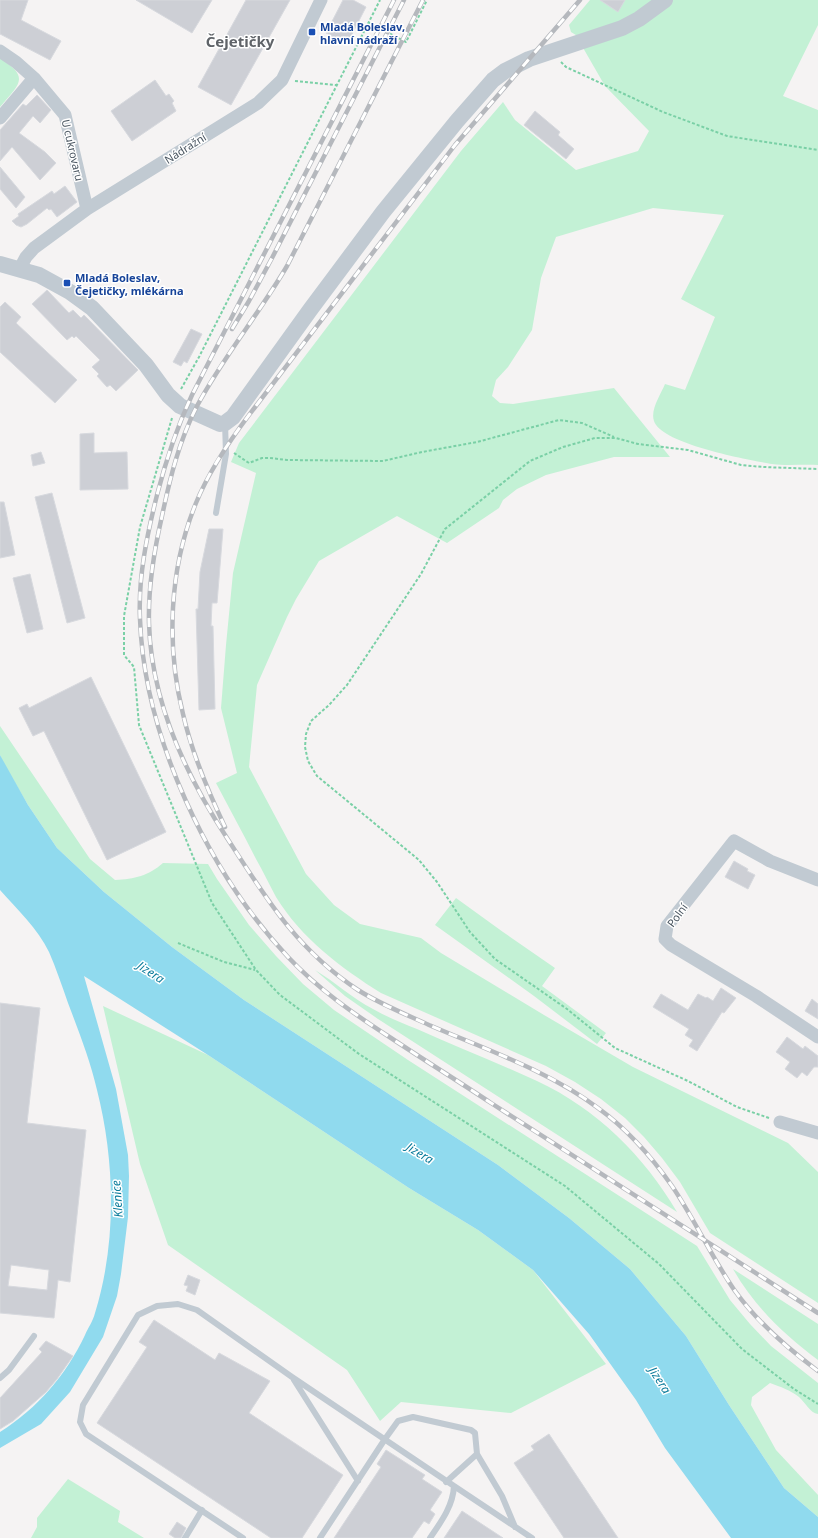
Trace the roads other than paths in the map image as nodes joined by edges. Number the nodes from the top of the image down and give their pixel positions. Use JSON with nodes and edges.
{"nodes":[{"id":1,"x":321,"y":0,"type":"edge"},
{"id":2,"x":665,"y":0,"type":"edge"},
{"id":3,"x":0,"y":52,"type":"edge"},
{"id":4,"x":34,"y":78,"type":"junction"},
{"id":5,"x":0,"y":118,"type":"edge"},
{"id":6,"x":87,"y":209,"type":"junction"},
{"id":7,"x":0,"y":264,"type":"edge"},
{"id":8,"x":19,"y":270,"type":"junction"},
{"id":9,"x":225,"y":423,"type":"junction"},
{"id":10,"x":216,"y":513,"type":"dead end"},
{"id":11,"x":818,"y":880,"type":"edge"},
{"id":12,"x":818,"y":1037,"type":"edge"},
{"id":13,"x":780,"y":1122,"type":"road end"},
{"id":14,"x":818,"y":1133,"type":"edge"},
{"id":15,"x":34,"y":1336,"type":"dead end"},
{"id":16,"x":292,"y":1377,"type":"junction"},
{"id":17,"x":0,"y":1378,"type":"edge"},
{"id":18,"x":385,"y":1439,"type":"junction"},
{"id":19,"x":477,"y":1454,"type":"junction"},
{"id":20,"x":358,"y":1481,"type":"junction"},
{"id":21,"x":446,"y":1482,"type":"junction"},
{"id":22,"x":454,"y":1486,"type":"junction"},
{"id":23,"x":202,"y":1510,"type":"junction"},
{"id":24,"x":515,"y":1527,"type":"junction"},
{"id":25,"x":185,"y":1538,"type":"edge"},
{"id":26,"x":244,"y":1538,"type":"edge"},
{"id":27,"x":320,"y":1538,"type":"edge"},
{"id":28,"x":430,"y":1538,"type":"edge"},
{"id":29,"x":532,"y":1538,"type":"edge"}],
"edges":[{"from":1,"to":6,"type":"street","name":"Nádražní"},
{"from":2,"to":9,"type":"street"},
{"from":3,"to":4,"type":"street","name":"U cukrovaru"},
{"from":4,"to":5,"type":"street"},
{"from":4,"to":6,"type":"street","name":"U cukrovaru"},
{"from":6,"to":8,"type":"street","name":"Nádražní"},
{"from":7,"to":8,"type":"street"},
{"from":8,"to":9,"type":"street"},
{"from":9,"to":10,"type":"lane"},
{"from":11,"to":12,"type":"street","name":"Polní"},
{"from":13,"to":14,"type":"street"},
{"from":15,"to":17,"type":"lane"},
{"from":16,"to":18,"type":"lane"},
{"from":16,"to":20,"type":"lane"},
{"from":16,"to":23,"type":"lane"},
{"from":18,"to":19,"type":"lane"},
{"from":18,"to":20,"type":"lane"},
{"from":18,"to":21,"type":"lane"},
{"from":19,"to":21,"type":"lane"},
{"from":19,"to":24,"type":"lane"},
{"from":20,"to":27,"type":"lane"},
{"from":21,"to":22,"type":"lane"},
{"from":22,"to":24,"type":"lane"},
{"from":22,"to":28,"type":"lane"},
{"from":23,"to":25,"type":"lane"},
{"from":23,"to":26,"type":"lane"},
{"from":24,"to":29,"type":"lane"}]}
